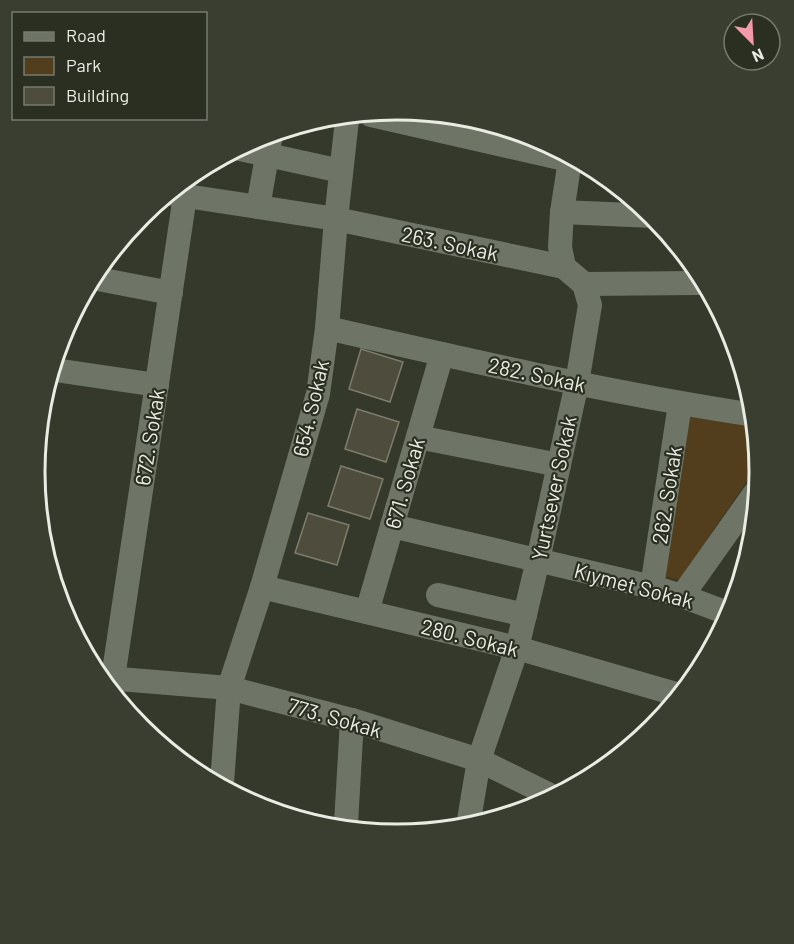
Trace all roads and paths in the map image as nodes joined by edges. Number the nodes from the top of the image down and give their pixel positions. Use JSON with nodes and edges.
{"nodes":[{"id":1,"x":394,"y":120,"type":"edge"},
{"id":2,"x":346,"y":124,"type":"edge"},
{"id":3,"x":269,"y":145,"type":"edge"},
{"id":4,"x":553,"y":156,"type":"edge"},
{"id":5,"x":569,"y":165,"type":"edge"},
{"id":6,"x":341,"y":171,"type":"junction"},
{"id":7,"x":180,"y":195,"type":"edge"},
{"id":8,"x":179,"y":196,"type":"edge"},
{"id":9,"x":258,"y":207,"type":"junction"},
{"id":10,"x":562,"y":212,"type":"junction"},
{"id":11,"x":635,"y":213,"type":"edge"},
{"id":12,"x":336,"y":219,"type":"junction"},
{"id":13,"x":564,"y":267,"type":"junction"},
{"id":14,"x":102,"y":280,"type":"edge"},
{"id":15,"x":694,"y":283,"type":"edge"},
{"id":16,"x":584,"y":284,"type":"junction"},
{"id":17,"x":171,"y":293,"type":"junction"},
{"id":18,"x":327,"y":328,"type":"junction"},
{"id":19,"x":442,"y":354,"type":"junction"},
{"id":20,"x":60,"y":371,"type":"edge"},
{"id":21,"x":577,"y":383,"type":"junction"},
{"id":22,"x":157,"y":385,"type":"junction"},
{"id":23,"x":680,"y":404,"type":"junction"},
{"id":24,"x":744,"y":413,"type":"edge"},
{"id":25,"x":418,"y":437,"type":"junction"},
{"id":26,"x":559,"y":465,"type":"junction"},
{"id":27,"x":747,"y":504,"type":"edge"},
{"id":28,"x":392,"y":526,"type":"junction"},
{"id":29,"x":538,"y":560,"type":"junction"},
{"id":30,"x":262,"y":586,"type":"junction"},
{"id":31,"x":652,"y":587,"type":"junction"},
{"id":32,"x":438,"y":595,"type":"dead end"},
{"id":33,"x":682,"y":596,"type":"junction"},
{"id":34,"x":721,"y":610,"type":"edge"},
{"id":35,"x":367,"y":612,"type":"junction"},
{"id":36,"x":525,"y":615,"type":"junction"},
{"id":37,"x":517,"y":648,"type":"junction"},
{"id":38,"x":112,"y":678,"type":"edge"},
{"id":39,"x":114,"y":681,"type":"edge"},
{"id":40,"x":229,"y":688,"type":"junction"},
{"id":41,"x":671,"y":693,"type":"edge"},
{"id":42,"x":352,"y":720,"type":"junction"},
{"id":43,"x":479,"y":760,"type":"junction"},
{"id":44,"x":222,"y":778,"type":"edge"},
{"id":45,"x":544,"y":792,"type":"edge"},
{"id":46,"x":470,"y":816,"type":"edge"},
{"id":47,"x":346,"y":820,"type":"edge"}],
"edges":[{"from":1,"to":4,"type":"street"},
{"from":2,"to":6,"type":"street","name":"654. Sokak"},
{"from":3,"to":6,"type":"street"},
{"from":3,"to":9,"type":"street"},
{"from":5,"to":10,"type":"street"},
{"from":6,"to":12,"type":"street","name":"654. Sokak"},
{"from":7,"to":9,"type":"street","name":"263. Sokak"},
{"from":8,"to":17,"type":"street","name":"672. Sokak"},
{"from":9,"to":12,"type":"street","name":"263. Sokak"},
{"from":10,"to":11,"type":"street"},
{"from":10,"to":13,"type":"street"},
{"from":12,"to":13,"type":"street","name":"263. Sokak"},
{"from":12,"to":18,"type":"street","name":"654. Sokak"},
{"from":13,"to":16,"type":"street"},
{"from":14,"to":17,"type":"street"},
{"from":15,"to":16,"type":"street"},
{"from":16,"to":21,"type":"street","name":"Yurtsever Sokak"},
{"from":17,"to":22,"type":"street","name":"672. Sokak"},
{"from":18,"to":19,"type":"street","name":"282. Sokak"},
{"from":18,"to":30,"type":"street","name":"654. Sokak"},
{"from":19,"to":21,"type":"street","name":"282. Sokak"},
{"from":19,"to":25,"type":"street","name":"671. Sokak"},
{"from":20,"to":22,"type":"street"},
{"from":21,"to":23,"type":"street","name":"282. Sokak"},
{"from":21,"to":26,"type":"street","name":"Yurtsever Sokak"},
{"from":22,"to":38,"type":"street","name":"672. Sokak"},
{"from":23,"to":24,"type":"street","name":"282. Sokak"},
{"from":23,"to":31,"type":"street","name":"262. Sokak"},
{"from":25,"to":26,"type":"street"},
{"from":25,"to":28,"type":"street","name":"671. Sokak"},
{"from":26,"to":29,"type":"street","name":"Yurtsever Sokak"},
{"from":27,"to":33,"type":"street"},
{"from":28,"to":29,"type":"street","name":"Kıymet Sokak"},
{"from":28,"to":35,"type":"street","name":"671. Sokak"},
{"from":29,"to":31,"type":"street","name":"Kıymet Sokak"},
{"from":29,"to":36,"type":"street","name":"Yurtsever Sokak"},
{"from":30,"to":35,"type":"street","name":"280. Sokak"},
{"from":30,"to":40,"type":"street","name":"654. Sokak"},
{"from":31,"to":33,"type":"street","name":"Kıymet Sokak"},
{"from":32,"to":36,"type":"street"},
{"from":33,"to":34,"type":"street","name":"Kıymet Sokak"},
{"from":35,"to":37,"type":"street","name":"280. Sokak"},
{"from":36,"to":37,"type":"street","name":"Yurtsever Sokak"},
{"from":37,"to":41,"type":"street","name":"280. Sokak"},
{"from":37,"to":43,"type":"street","name":"Yurtsever Sokak"},
{"from":39,"to":40,"type":"street","name":"773. Sokak"},
{"from":40,"to":42,"type":"street","name":"773. Sokak"},
{"from":40,"to":44,"type":"street","name":"654. Sokak"},
{"from":42,"to":43,"type":"street","name":"773. Sokak"},
{"from":42,"to":47,"type":"street"},
{"from":43,"to":45,"type":"street","name":"773. Sokak"},
{"from":43,"to":46,"type":"street","name":"Yurtsever Sokak"}]}
